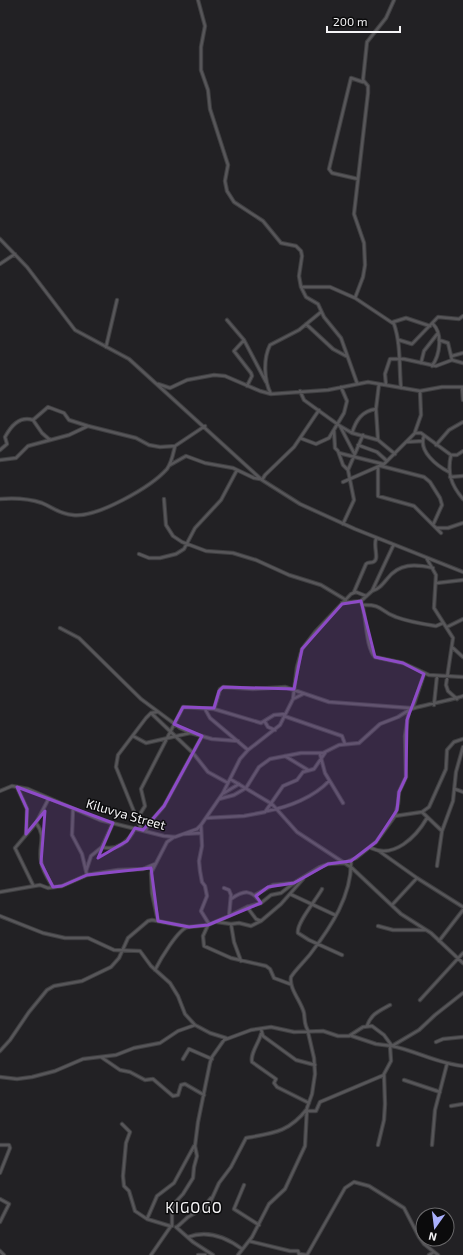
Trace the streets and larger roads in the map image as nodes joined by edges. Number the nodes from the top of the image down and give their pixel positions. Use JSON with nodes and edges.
{"nodes":[{"id":1,"x":198,"y":0,"type":"edge"},
{"id":2,"x":202,"y":0,"type":"edge"},
{"id":3,"x":394,"y":0,"type":"edge"},
{"id":4,"x":201,"y":7,"type":"junction"},
{"id":5,"x":364,"y":82,"type":"junction"},
{"id":6,"x":358,"y":179,"type":"junction"},
{"id":7,"x":0,"y":239,"type":"edge"},
{"id":8,"x":15,"y":254,"type":"junction"},
{"id":9,"x":0,"y":264,"type":"edge"},
{"id":10,"x":301,"y":286,"type":"junction"},
{"id":11,"x":355,"y":298,"type":"junction"},
{"id":12,"x":117,"y":300,"type":"dead end"},
{"id":13,"x":321,"y":312,"type":"junction"},
{"id":14,"x":463,"y":316,"type":"edge"},
{"id":15,"x":227,"y":320,"type":"dead end"},
{"id":16,"x":393,"y":322,"type":"junction"},
{"id":17,"x":306,"y":324,"type":"junction"},
{"id":18,"x":432,"y":325,"type":"junction"},
{"id":19,"x":438,"y":332,"type":"junction"},
{"id":20,"x":244,"y":340,"type":"junction"},
{"id":21,"x":399,"y":340,"type":"junction"},
{"id":22,"x":439,"y":340,"type":"junction"},
{"id":23,"x":106,"y":347,"type":"junction"},
{"id":24,"x":463,"y":353,"type":"edge"},
{"id":25,"x":347,"y":356,"type":"junction"},
{"id":26,"x":452,"y":358,"type":"junction"},
{"id":27,"x":398,"y":359,"type":"junction"},
{"id":28,"x":421,"y":363,"type":"junction"},
{"id":29,"x":463,"y":363,"type":"edge"},
{"id":30,"x":432,"y":366,"type":"junction"},
{"id":31,"x":266,"y":383,"type":"junction"},
{"id":32,"x":157,"y":384,"type":"junction"},
{"id":33,"x":357,"y":384,"type":"junction"},
{"id":34,"x":379,"y":384,"type":"junction"},
{"id":35,"x":386,"y":385,"type":"junction"},
{"id":36,"x":247,"y":386,"type":"junction"},
{"id":37,"x":342,"y":387,"type":"junction"},
{"id":38,"x":462,"y":387,"type":"edge"},
{"id":39,"x":401,"y":388,"type":"junction"},
{"id":40,"x":300,"y":391,"type":"junction"},
{"id":41,"x":420,"y":391,"type":"junction"},
{"id":42,"x":271,"y":394,"type":"junction"},
{"id":43,"x":463,"y":400,"type":"edge"},
{"id":44,"x":376,"y":409,"type":"junction"},
{"id":45,"x":319,"y":410,"type":"junction"},
{"id":46,"x":32,"y":420,"type":"junction"},
{"id":47,"x":463,"y":422,"type":"edge"},
{"id":48,"x":339,"y":425,"type":"junction"},
{"id":49,"x":88,"y":426,"type":"junction"},
{"id":50,"x":204,"y":426,"type":"junction"},
{"id":51,"x":334,"y":431,"type":"junction"},
{"id":52,"x":352,"y":432,"type":"junction"},
{"id":53,"x":415,"y":433,"type":"junction"},
{"id":54,"x":363,"y":435,"type":"junction"},
{"id":55,"x":424,"y":436,"type":"junction"},
{"id":56,"x":300,"y":438,"type":"junction"},
{"id":57,"x":50,"y":440,"type":"junction"},
{"id":58,"x":378,"y":440,"type":"junction"},
{"id":59,"x":422,"y":441,"type":"junction"},
{"id":60,"x":406,"y":442,"type":"junction"},
{"id":61,"x":358,"y":445,"type":"junction"},
{"id":62,"x":436,"y":445,"type":"junction"},
{"id":63,"x":175,"y":446,"type":"junction"},
{"id":64,"x":0,"y":450,"type":"edge"},
{"id":65,"x":463,"y":451,"type":"edge"},
{"id":66,"x":339,"y":453,"type":"junction"},
{"id":67,"x":395,"y":454,"type":"junction"},
{"id":68,"x":354,"y":455,"type":"junction"},
{"id":69,"x":451,"y":455,"type":"junction"},
{"id":70,"x":0,"y":460,"type":"edge"},
{"id":71,"x":387,"y":461,"type":"junction"},
{"id":72,"x":169,"y":465,"type":"junction"},
{"id":73,"x":381,"y":466,"type":"junction"},
{"id":74,"x":237,"y":470,"type":"junction"},
{"id":75,"x":348,"y":470,"type":"junction"},
{"id":76,"x":449,"y":472,"type":"junction"},
{"id":77,"x":463,"y":476,"type":"edge"},
{"id":78,"x":450,"y":477,"type":"junction"},
{"id":79,"x":351,"y":478,"type":"junction"},
{"id":80,"x":261,"y":479,"type":"junction"},
{"id":81,"x":343,"y":482,"type":"dead end"},
{"id":82,"x":0,"y":499,"type":"edge"},
{"id":83,"x":164,"y":499,"type":"dead end"},
{"id":84,"x":463,"y":499,"type":"edge"},
{"id":85,"x":463,"y":523,"type":"edge"},
{"id":86,"x":343,"y":524,"type":"junction"},
{"id":87,"x":434,"y":525,"type":"junction"},
{"id":88,"x":437,"y":528,"type":"junction"},
{"id":89,"x":441,"y":533,"type":"dead end"},
{"id":90,"x":376,"y":539,"type":"junction"},
{"id":91,"x":188,"y":544,"type":"junction"},
{"id":92,"x":393,"y":546,"type":"junction"},
{"id":93,"x":139,"y":554,"type":"dead end"},
{"id":94,"x":427,"y":558,"type":"junction"},
{"id":95,"x":434,"y":568,"type":"junction"},
{"id":96,"x":463,"y":572,"type":"edge"},
{"id":97,"x":463,"y":580,"type":"edge"},
{"id":98,"x":437,"y":583,"type":"junction"},
{"id":99,"x":372,"y":591,"type":"junction"},
{"id":100,"x":354,"y":592,"type":"junction"},
{"id":101,"x":366,"y":596,"type":"junction"},
{"id":102,"x":346,"y":600,"type":"junction"},
{"id":103,"x":361,"y":601,"type":"junction"},
{"id":104,"x":342,"y":604,"type":"junction"},
{"id":105,"x":362,"y":605,"type":"junction"},
{"id":106,"x":463,"y":619,"type":"edge"},
{"id":107,"x":443,"y":623,"type":"junction"},
{"id":108,"x":447,"y":627,"type":"junction"},
{"id":109,"x":60,"y":628,"type":"dead end"},
{"id":110,"x":452,"y":648,"type":"junction"},
{"id":111,"x":463,"y":657,"type":"edge"},
{"id":112,"x":424,"y":674,"type":"junction"},
{"id":113,"x":437,"y":676,"type":"junction"},
{"id":114,"x":447,"y":677,"type":"junction"},
{"id":115,"x":463,"y":677,"type":"edge"},
{"id":116,"x":294,"y":690,"type":"junction"},
{"id":117,"x":304,"y":694,"type":"junction"},
{"id":118,"x":463,"y":696,"type":"edge"},
{"id":119,"x":293,"y":699,"type":"junction"},
{"id":120,"x":456,"y":699,"type":"junction"},
{"id":121,"x":434,"y":705,"type":"junction"},
{"id":122,"x":205,"y":709,"type":"junction"},
{"id":123,"x":214,"y":709,"type":"junction"},
{"id":124,"x":411,"y":709,"type":"junction"},
{"id":125,"x":288,"y":710,"type":"junction"},
{"id":126,"x":158,"y":712,"type":"junction"},
{"id":127,"x":151,"y":713,"type":"junction"},
{"id":128,"x":285,"y":715,"type":"junction"},
{"id":129,"x":292,"y":719,"type":"junction"},
{"id":130,"x":265,"y":722,"type":"junction"},
{"id":131,"x":174,"y":724,"type":"junction"},
{"id":132,"x":275,"y":730,"type":"junction"},
{"id":133,"x":170,"y":733,"type":"junction"},
{"id":134,"x":191,"y":733,"type":"junction"},
{"id":135,"x":133,"y":736,"type":"junction"},
{"id":136,"x":202,"y":736,"type":"junction"},
{"id":137,"x":175,"y":737,"type":"junction"},
{"id":138,"x":167,"y":739,"type":"junction"},
{"id":139,"x":463,"y":739,"type":"edge"},
{"id":140,"x":238,"y":741,"type":"junction"},
{"id":141,"x":345,"y":744,"type":"junction"},
{"id":142,"x":463,"y":747,"type":"edge"},
{"id":143,"x":248,"y":750,"type":"junction"},
{"id":144,"x":193,"y":753,"type":"junction"},
{"id":145,"x":326,"y":753,"type":"junction"},
{"id":146,"x":320,"y":754,"type":"junction"},
{"id":147,"x":285,"y":756,"type":"junction"},
{"id":148,"x":321,"y":760,"type":"junction"},
{"id":149,"x":308,"y":770,"type":"junction"},
{"id":150,"x":229,"y":779,"type":"junction"},
{"id":151,"x":329,"y":781,"type":"junction"},
{"id":152,"x":228,"y":783,"type":"junction"},
{"id":153,"x":239,"y":784,"type":"junction"},
{"id":154,"x":17,"y":787,"type":"junction"},
{"id":155,"x":246,"y":788,"type":"junction"},
{"id":156,"x":455,"y":789,"type":"junction"},
{"id":157,"x":0,"y":791,"type":"edge"},
{"id":158,"x":463,"y":792,"type":"edge"},
{"id":159,"x":224,"y":793,"type":"junction"},
{"id":160,"x":49,"y":798,"type":"junction"},
{"id":161,"x":218,"y":800,"type":"junction"},
{"id":162,"x":272,"y":804,"type":"junction"},
{"id":163,"x":343,"y":804,"type":"dead end"},
{"id":164,"x":73,"y":809,"type":"junction"},
{"id":165,"x":278,"y":809,"type":"junction"},
{"id":166,"x":265,"y":812,"type":"junction"},
{"id":167,"x":422,"y":812,"type":"junction"},
{"id":168,"x":395,"y":816,"type":"junction"},
{"id":169,"x":206,"y":818,"type":"junction"},
{"id":170,"x":427,"y":818,"type":"junction"},
{"id":171,"x":137,"y":819,"type":"junction"},
{"id":172,"x":36,"y":823,"type":"junction"},
{"id":173,"x":113,"y":823,"type":"junction"},
{"id":174,"x":201,"y":825,"type":"junction"},
{"id":175,"x":135,"y":828,"type":"junction"},
{"id":176,"x":142,"y":830,"type":"junction"},
{"id":177,"x":146,"y":831,"type":"junction"},
{"id":178,"x":442,"y":831,"type":"junction"},
{"id":179,"x":201,"y":833,"type":"junction"},
{"id":180,"x":26,"y":834,"type":"junction"},
{"id":181,"x":183,"y":834,"type":"junction"},
{"id":182,"x":164,"y":836,"type":"junction"},
{"id":183,"x":175,"y":837,"type":"junction"},
{"id":184,"x":167,"y":842,"type":"junction"},
{"id":185,"x":102,"y":847,"type":"junction"},
{"id":186,"x":371,"y":848,"type":"junction"},
{"id":187,"x":379,"y":852,"type":"junction"},
{"id":188,"x":351,"y":861,"type":"junction"},
{"id":189,"x":344,"y":863,"type":"junction"},
{"id":190,"x":155,"y":864,"type":"junction"},
{"id":191,"x":437,"y":866,"type":"dead end"},
{"id":192,"x":352,"y":868,"type":"junction"},
{"id":193,"x":86,"y":871,"type":"junction"},
{"id":194,"x":87,"y":875,"type":"junction"},
{"id":195,"x":305,"y":877,"type":"junction"},
{"id":196,"x":417,"y":878,"type":"junction"},
{"id":197,"x":294,"y":882,"type":"junction"},
{"id":198,"x":33,"y":886,"type":"junction"},
{"id":199,"x":53,"y":887,"type":"junction"},
{"id":200,"x":224,"y":888,"type":"dead end"},
{"id":201,"x":322,"y":888,"type":"dead end"},
{"id":202,"x":0,"y":892,"type":"edge"},
{"id":203,"x":290,"y":894,"type":"junction"},
{"id":204,"x":255,"y":895,"type":"junction"},
{"id":205,"x":231,"y":899,"type":"junction"},
{"id":206,"x":261,"y":903,"type":"junction"},
{"id":207,"x":312,"y":905,"type":"junction"},
{"id":208,"x":392,"y":905,"type":"junction"},
{"id":209,"x":247,"y":907,"type":"junction"},
{"id":210,"x":463,"y":907,"type":"edge"},
{"id":211,"x":463,"y":910,"type":"edge"},
{"id":212,"x":336,"y":915,"type":"junction"},
{"id":213,"x":0,"y":916,"type":"edge"},
{"id":214,"x":229,"y":916,"type":"junction"},
{"id":215,"x":158,"y":921,"type":"junction"},
{"id":216,"x":261,"y":921,"type":"junction"},
{"id":217,"x":217,"y":922,"type":"junction"},
{"id":218,"x":209,"y":924,"type":"junction"},
{"id":219,"x":231,"y":924,"type":"junction"},
{"id":220,"x":378,"y":926,"type":"dead end"},
{"id":221,"x":188,"y":927,"type":"junction"},
{"id":222,"x":427,"y":931,"type":"junction"},
{"id":223,"x":439,"y":941,"type":"junction"},
{"id":224,"x":317,"y":944,"type":"junction"},
{"id":225,"x":122,"y":951,"type":"junction"},
{"id":226,"x":463,"y":953,"type":"edge"},
{"id":227,"x":342,"y":955,"type":"dead end"},
{"id":228,"x":458,"y":959,"type":"junction"},
{"id":229,"x":242,"y":961,"type":"junction"},
{"id":230,"x":463,"y":963,"type":"edge"},
{"id":231,"x":155,"y":970,"type":"junction"},
{"id":232,"x":290,"y":984,"type":"junction"},
{"id":233,"x":463,"y":993,"type":"edge"},
{"id":234,"x":420,"y":1000,"type":"dead end"},
{"id":235,"x":390,"y":1005,"type":"dead end"},
{"id":236,"x":195,"y":1025,"type":"junction"},
{"id":237,"x":367,"y":1026,"type":"junction"},
{"id":238,"x":261,"y":1029,"type":"junction"},
{"id":239,"x":308,"y":1032,"type":"junction"},
{"id":240,"x":261,"y":1034,"type":"junction"},
{"id":241,"x":351,"y":1036,"type":"junction"},
{"id":242,"x":463,"y":1037,"type":"edge"},
{"id":243,"x":227,"y":1038,"type":"junction"},
{"id":244,"x":436,"y":1042,"type":"dead end"},
{"id":245,"x":391,"y":1046,"type":"junction"},
{"id":246,"x":0,"y":1051,"type":"edge"},
{"id":247,"x":101,"y":1057,"type":"junction"},
{"id":248,"x":183,"y":1059,"type":"dead end"},
{"id":249,"x":212,"y":1059,"type":"junction"},
{"id":250,"x":447,"y":1064,"type":"junction"},
{"id":251,"x":314,"y":1065,"type":"junction"},
{"id":252,"x":463,"y":1066,"type":"edge"},
{"id":253,"x":384,"y":1074,"type":"junction"},
{"id":254,"x":0,"y":1077,"type":"edge"},
{"id":255,"x":404,"y":1080,"type":"dead end"},
{"id":256,"x":440,"y":1092,"type":"junction"},
{"id":257,"x":204,"y":1096,"type":"junction"},
{"id":258,"x":309,"y":1103,"type":"junction"},
{"id":259,"x":463,"y":1104,"type":"edge"},
{"id":260,"x":451,"y":1106,"type":"dead end"},
{"id":261,"x":307,"y":1110,"type":"junction"},
{"id":262,"x":122,"y":1124,"type":"dead end"},
{"id":263,"x":0,"y":1145,"type":"edge"},
{"id":264,"x":378,"y":1145,"type":"dead end"},
{"id":265,"x":432,"y":1145,"type":"dead end"},
{"id":266,"x":194,"y":1146,"type":"junction"},
{"id":267,"x":0,"y":1173,"type":"edge"},
{"id":268,"x":244,"y":1185,"type":"dead end"},
{"id":269,"x":0,"y":1199,"type":"edge"},
{"id":270,"x":147,"y":1219,"type":"junction"},
{"id":271,"x":0,"y":1222,"type":"edge"},
{"id":272,"x":259,"y":1225,"type":"junction"},
{"id":273,"x":171,"y":1226,"type":"junction"},
{"id":274,"x":177,"y":1227,"type":"junction"},
{"id":275,"x":188,"y":1237,"type":"junction"},
{"id":276,"x":249,"y":1241,"type":"junction"},
{"id":277,"x":242,"y":1249,"type":"junction"},
{"id":278,"x":0,"y":1252,"type":"edge"},
{"id":279,"x":434,"y":1252,"type":"junction"},
{"id":280,"x":4,"y":1255,"type":"edge"},
{"id":281,"x":151,"y":1255,"type":"edge"},
{"id":282,"x":198,"y":1255,"type":"edge"},
{"id":283,"x":205,"y":1255,"type":"edge"},
{"id":284,"x":213,"y":1255,"type":"edge"},
{"id":285,"x":238,"y":1255,"type":"edge"},
{"id":286,"x":429,"y":1255,"type":"edge"},
{"id":287,"x":438,"y":1255,"type":"edge"}],
"edges":[{"from":1,"to":4,"type":"street"},
{"from":2,"to":4,"type":"street"},
{"from":3,"to":5,"type":"street"},
{"from":4,"to":10,"type":"street"},
{"from":5,"to":6,"type":"street"},
{"from":5,"to":6,"type":"street"},
{"from":6,"to":11,"type":"street"},
{"from":7,"to":8,"type":"street"},
{"from":8,"to":9,"type":"street"},
{"from":8,"to":23,"type":"street"},
{"from":10,"to":11,"type":"street"},
{"from":10,"to":13,"type":"street"},
{"from":11,"to":16,"type":"street"},
{"from":12,"to":23,"type":"street"},
{"from":13,"to":17,"type":"street"},
{"from":13,"to":25,"type":"street"},
{"from":14,"to":18,"type":"street"},
{"from":15,"to":20,"type":"street"},
{"from":16,"to":18,"type":"street"},
{"from":16,"to":21,"type":"street"},
{"from":17,"to":25,"type":"street"},
{"from":17,"to":31,"type":"street"},
{"from":18,"to":19,"type":"street"},
{"from":18,"to":21,"type":"street"},
{"from":19,"to":22,"type":"street"},
{"from":19,"to":28,"type":"street"},
{"from":20,"to":31,"type":"street"},
{"from":20,"to":36,"type":"street"},
{"from":21,"to":27,"type":"street"},
{"from":22,"to":26,"type":"street"},
{"from":22,"to":30,"type":"street"},
{"from":23,"to":32,"type":"street"},
{"from":24,"to":26,"type":"street"},
{"from":25,"to":33,"type":"street"},
{"from":26,"to":29,"type":"street"},
{"from":26,"to":30,"type":"street"},
{"from":27,"to":28,"type":"street"},
{"from":27,"to":35,"type":"street"},
{"from":27,"to":39,"type":"street"},
{"from":28,"to":30,"type":"street"},
{"from":31,"to":42,"type":"street"},
{"from":32,"to":36,"type":"street"},
{"from":32,"to":50,"type":"street"},
{"from":33,"to":34,"type":"street"},
{"from":33,"to":37,"type":"street"},
{"from":34,"to":35,"type":"street"},
{"from":34,"to":44,"type":"street"},
{"from":35,"to":39,"type":"street"},
{"from":36,"to":42,"type":"street"},
{"from":37,"to":40,"type":"street"},
{"from":37,"to":48,"type":"street"},
{"from":38,"to":41,"type":"street"},
{"from":38,"to":43,"type":"street"},
{"from":39,"to":41,"type":"street"},
{"from":40,"to":42,"type":"street"},
{"from":40,"to":45,"type":"street"},
{"from":41,"to":53,"type":"street"},
{"from":44,"to":52,"type":"street"},
{"from":44,"to":58,"type":"street"},
{"from":45,"to":48,"type":"street"},
{"from":45,"to":56,"type":"street"},
{"from":46,"to":49,"type":"street"},
{"from":46,"to":57,"type":"street"},
{"from":46,"to":64,"type":"street"},
{"from":47,"to":62,"type":"street"},
{"from":48,"to":51,"type":"street"},
{"from":48,"to":52,"type":"street"},
{"from":48,"to":68,"type":"street"},
{"from":49,"to":57,"type":"street"},
{"from":49,"to":63,"type":"street"},
{"from":50,"to":63,"type":"street"},
{"from":50,"to":80,"type":"street"},
{"from":51,"to":56,"type":"street"},
{"from":51,"to":66,"type":"street"},
{"from":52,"to":54,"type":"street"},
{"from":53,"to":55,"type":"street"},
{"from":53,"to":60,"type":"street"},
{"from":54,"to":58,"type":"street"},
{"from":54,"to":61,"type":"street"},
{"from":55,"to":59,"type":"street"},
{"from":55,"to":62,"type":"street"},
{"from":56,"to":80,"type":"street"},
{"from":57,"to":70,"type":"street"},
{"from":58,"to":67,"type":"street"},
{"from":59,"to":60,"type":"street"},
{"from":59,"to":76,"type":"street"},
{"from":60,"to":67,"type":"street"},
{"from":61,"to":68,"type":"street"},
{"from":61,"to":71,"type":"street"},
{"from":62,"to":69,"type":"street"},
{"from":63,"to":72,"type":"street"},
{"from":65,"to":69,"type":"street"},
{"from":66,"to":68,"type":"street"},
{"from":66,"to":75,"type":"street"},
{"from":67,"to":71,"type":"street"},
{"from":68,"to":73,"type":"street"},
{"from":68,"to":75,"type":"street"},
{"from":69,"to":76,"type":"street"},
{"from":71,"to":73,"type":"street"},
{"from":72,"to":74,"type":"street"},
{"from":72,"to":82,"type":"street"},
{"from":73,"to":79,"type":"street"},
{"from":73,"to":87,"type":"street"},
{"from":73,"to":87,"type":"street"},
{"from":74,"to":80,"type":"street"},
{"from":74,"to":91,"type":"street"},
{"from":75,"to":79,"type":"street"},
{"from":76,"to":78,"type":"street"},
{"from":77,"to":78,"type":"street"},
{"from":78,"to":84,"type":"street"},
{"from":79,"to":81,"type":"street"},
{"from":79,"to":86,"type":"street"},
{"from":80,"to":86,"type":"street"},
{"from":83,"to":91,"type":"street"},
{"from":85,"to":88,"type":"street"},
{"from":86,"to":90,"type":"street"},
{"from":87,"to":88,"type":"street"},
{"from":88,"to":89,"type":"street"},
{"from":90,"to":92,"type":"street"},
{"from":90,"to":100,"type":"street"},
{"from":91,"to":93,"type":"street"},
{"from":91,"to":102,"type":"street"},
{"from":92,"to":94,"type":"street"},
{"from":92,"to":99,"type":"street"},
{"from":94,"to":95,"type":"street"},
{"from":94,"to":96,"type":"street"},
{"from":95,"to":98,"type":"street"},
{"from":95,"to":99,"type":"street"},
{"from":97,"to":98,"type":"street"},
{"from":98,"to":107,"type":"street"},
{"from":99,"to":101,"type":"street"},
{"from":100,"to":101,"type":"street"},
{"from":100,"to":102,"type":"street","name":"Kiluvya Street"},
{"from":101,"to":103,"type":"street"},
{"from":102,"to":104,"type":"street","name":"Kiluvya Street"},
{"from":103,"to":104,"type":"street"},
{"from":103,"to":105,"type":"street"},
{"from":104,"to":116,"type":"street","name":"Kiluvya Street"},
{"from":105,"to":107,"type":"street"},
{"from":105,"to":112,"type":"street"},
{"from":106,"to":108,"type":"street"},
{"from":107,"to":108,"type":"street"},
{"from":108,"to":110,"type":"street"},
{"from":109,"to":126,"type":"street"},
{"from":110,"to":111,"type":"street"},
{"from":110,"to":114,"type":"street"},
{"from":112,"to":113,"type":"street"},
{"from":112,"to":124,"type":"street"},
{"from":113,"to":114,"type":"street"},
{"from":113,"to":121,"type":"street"},
{"from":114,"to":115,"type":"street"},
{"from":114,"to":120,"type":"street"},
{"from":116,"to":117,"type":"street"},
{"from":116,"to":119,"type":"street","name":"Kiluvya Street"},
{"from":116,"to":123,"type":"street"},
{"from":117,"to":119,"type":"street"},
{"from":117,"to":124,"type":"street"},
{"from":118,"to":120,"type":"street"},
{"from":119,"to":125,"type":"street","name":"Kiluvya Street"},
{"from":120,"to":121,"type":"street"},
{"from":121,"to":124,"type":"street"},
{"from":122,"to":123,"type":"street"},
{"from":122,"to":131,"type":"street"},
{"from":122,"to":140,"type":"street"},
{"from":123,"to":130,"type":"street"},
{"from":124,"to":141,"type":"street"},
{"from":124,"to":168,"type":"street"},
{"from":125,"to":128,"type":"street","name":"Kiluvya Street"},
{"from":125,"to":129,"type":"street"},
{"from":126,"to":127,"type":"street"},
{"from":126,"to":131,"type":"street"},
{"from":127,"to":133,"type":"street"},
{"from":127,"to":135,"type":"street"},
{"from":128,"to":129,"type":"street"},
{"from":128,"to":130,"type":"street"},
{"from":128,"to":132,"type":"street","name":"Kiluvya Street"},
{"from":129,"to":141,"type":"street"},
{"from":130,"to":132,"type":"street"},
{"from":131,"to":133,"type":"street"},
{"from":131,"to":134,"type":"street"},
{"from":132,"to":143,"type":"street","name":"Kiluvya Street"},
{"from":133,"to":137,"type":"street"},
{"from":133,"to":138,"type":"street"},
{"from":134,"to":136,"type":"street"},
{"from":134,"to":137,"type":"street"},
{"from":135,"to":138,"type":"street"},
{"from":135,"to":171,"type":"street"},
{"from":136,"to":140,"type":"street"},
{"from":136,"to":144,"type":"street"},
{"from":137,"to":138,"type":"street"},
{"from":137,"to":144,"type":"street"},
{"from":138,"to":171,"type":"street"},
{"from":139,"to":167,"type":"street"},
{"from":140,"to":143,"type":"street"},
{"from":141,"to":145,"type":"street"},
{"from":142,"to":156,"type":"street"},
{"from":143,"to":150,"type":"street","name":"Kiluvya Street"},
{"from":144,"to":152,"type":"street"},
{"from":144,"to":177,"type":"street"},
{"from":145,"to":146,"type":"street"},
{"from":145,"to":148,"type":"street"},
{"from":146,"to":147,"type":"street"},
{"from":146,"to":148,"type":"street"},
{"from":147,"to":149,"type":"street"},
{"from":147,"to":155,"type":"street"},
{"from":148,"to":149,"type":"street"},
{"from":148,"to":151,"type":"street"},
{"from":149,"to":162,"type":"street"},
{"from":150,"to":152,"type":"street","name":"Kiluvya Street"},
{"from":150,"to":153,"type":"street"},
{"from":151,"to":163,"type":"street"},
{"from":151,"to":165,"type":"street"},
{"from":152,"to":159,"type":"street","name":"Kiluvya Street"},
{"from":153,"to":155,"type":"street"},
{"from":153,"to":159,"type":"street"},
{"from":154,"to":157,"type":"street","name":"Kiluvya Street"},
{"from":154,"to":160,"type":"street","name":"Kiluvya Street"},
{"from":154,"to":180,"type":"street"},
{"from":155,"to":161,"type":"street"},
{"from":155,"to":162,"type":"street"},
{"from":156,"to":158,"type":"street"},
{"from":156,"to":178,"type":"street"},
{"from":159,"to":161,"type":"street","name":"Kiluvya Street"},
{"from":160,"to":164,"type":"street","name":"Kiluvya Street"},
{"from":160,"to":172,"type":"street"},
{"from":161,"to":169,"type":"street","name":"Kiluvya Street"},
{"from":162,"to":165,"type":"street"},
{"from":162,"to":166,"type":"street"},
{"from":164,"to":173,"type":"street","name":"Kiluvya Street"},
{"from":164,"to":193,"type":"street"},
{"from":165,"to":166,"type":"street"},
{"from":165,"to":189,"type":"street"},
{"from":166,"to":169,"type":"street"},
{"from":167,"to":168,"type":"street"},
{"from":167,"to":170,"type":"street"},
{"from":168,"to":186,"type":"street"},
{"from":169,"to":174,"type":"street","name":"Kiluvya Street"},
{"from":170,"to":178,"type":"street"},
{"from":170,"to":187,"type":"street"},
{"from":171,"to":176,"type":"street"},
{"from":172,"to":180,"type":"street"},
{"from":172,"to":199,"type":"street"},
{"from":173,"to":175,"type":"street","name":"Kiluvya Street"},
{"from":173,"to":185,"type":"street"},
{"from":174,"to":179,"type":"street"},
{"from":174,"to":181,"type":"street","name":"Kiluvya Street"},
{"from":175,"to":176,"type":"street","name":"Kiluvya Street"},
{"from":175,"to":185,"type":"street"},
{"from":176,"to":177,"type":"street","name":"Kiluvya Street"},
{"from":177,"to":182,"type":"street","name":"Kiluvya Street"},
{"from":178,"to":191,"type":"street"},
{"from":179,"to":181,"type":"street"},
{"from":179,"to":218,"type":"street"},
{"from":180,"to":198,"type":"street"},
{"from":181,"to":183,"type":"street","name":"Kiluvya Street"},
{"from":182,"to":183,"type":"street","name":"Kiluvya Street"},
{"from":182,"to":184,"type":"street"},
{"from":183,"to":184,"type":"street"},
{"from":184,"to":190,"type":"street"},
{"from":185,"to":193,"type":"street"},
{"from":186,"to":187,"type":"street"},
{"from":186,"to":188,"type":"street"},
{"from":187,"to":196,"type":"street"},
{"from":188,"to":189,"type":"street"},
{"from":188,"to":192,"type":"street"},
{"from":189,"to":192,"type":"street"},
{"from":189,"to":195,"type":"street"},
{"from":190,"to":194,"type":"street"},
{"from":190,"to":215,"type":"street"},
{"from":192,"to":208,"type":"street"},
{"from":192,"to":212,"type":"street"},
{"from":193,"to":194,"type":"street"},
{"from":194,"to":199,"type":"street"},
{"from":195,"to":197,"type":"street"},
{"from":195,"to":203,"type":"street"},
{"from":196,"to":208,"type":"street"},
{"from":196,"to":210,"type":"street"},
{"from":197,"to":204,"type":"street"},
{"from":197,"to":206,"type":"street"},
{"from":198,"to":199,"type":"street"},
{"from":198,"to":202,"type":"street"},
{"from":200,"to":205,"type":"street"},
{"from":201,"to":207,"type":"street"},
{"from":203,"to":207,"type":"street"},
{"from":203,"to":216,"type":"street"},
{"from":204,"to":205,"type":"street"},
{"from":204,"to":206,"type":"street"},
{"from":205,"to":214,"type":"street"},
{"from":206,"to":209,"type":"street"},
{"from":207,"to":212,"type":"street"},
{"from":207,"to":224,"type":"street"},
{"from":208,"to":222,"type":"street"},
{"from":209,"to":214,"type":"street"},
{"from":209,"to":216,"type":"street"},
{"from":211,"to":223,"type":"street"},
{"from":212,"to":224,"type":"street"},
{"from":213,"to":225,"type":"street"},
{"from":214,"to":217,"type":"street"},
{"from":215,"to":221,"type":"street"},
{"from":215,"to":225,"type":"street"},
{"from":216,"to":219,"type":"street"},
{"from":217,"to":218,"type":"street"},
{"from":217,"to":219,"type":"street"},
{"from":218,"to":221,"type":"street"},
{"from":218,"to":229,"type":"street"},
{"from":219,"to":229,"type":"street"},
{"from":220,"to":222,"type":"street"},
{"from":221,"to":231,"type":"street"},
{"from":222,"to":223,"type":"street"},
{"from":223,"to":228,"type":"street"},
{"from":224,"to":227,"type":"street"},
{"from":224,"to":232,"type":"street"},
{"from":225,"to":231,"type":"street"},
{"from":225,"to":246,"type":"street"},
{"from":226,"to":228,"type":"street"},
{"from":228,"to":230,"type":"street"},
{"from":228,"to":234,"type":"street"},
{"from":229,"to":232,"type":"street"},
{"from":231,"to":236,"type":"street"},
{"from":232,"to":239,"type":"street"},
{"from":233,"to":245,"type":"street"},
{"from":235,"to":237,"type":"street"},
{"from":236,"to":243,"type":"street"},
{"from":236,"to":247,"type":"street"},
{"from":237,"to":241,"type":"street"},
{"from":237,"to":245,"type":"street"},
{"from":238,"to":239,"type":"street"},
{"from":238,"to":240,"type":"street"},
{"from":238,"to":243,"type":"street"},
{"from":239,"to":241,"type":"street"},
{"from":239,"to":251,"type":"street"},
{"from":240,"to":251,"type":"street"},
{"from":240,"to":258,"type":"street"},
{"from":241,"to":245,"type":"street"},
{"from":242,"to":244,"type":"street"},
{"from":243,"to":249,"type":"street"},
{"from":245,"to":250,"type":"street"},
{"from":245,"to":253,"type":"street"},
{"from":247,"to":254,"type":"street"},
{"from":247,"to":257,"type":"street"},
{"from":248,"to":249,"type":"street"},
{"from":249,"to":257,"type":"street"},
{"from":250,"to":252,"type":"street"},
{"from":250,"to":256,"type":"street"},
{"from":251,"to":258,"type":"street"},
{"from":253,"to":261,"type":"street"},
{"from":253,"to":264,"type":"street"},
{"from":255,"to":256,"type":"street"},
{"from":256,"to":265,"type":"street"},
{"from":257,"to":266,"type":"street"},
{"from":258,"to":261,"type":"street"},
{"from":259,"to":260,"type":"street"},
{"from":261,"to":272,"type":"street"},
{"from":261,"to":274,"type":"street"},
{"from":262,"to":270,"type":"street"},
{"from":263,"to":267,"type":"street"},
{"from":266,"to":270,"type":"street"},
{"from":266,"to":273,"type":"street"},
{"from":268,"to":272,"type":"street"},
{"from":269,"to":271,"type":"street"},
{"from":270,"to":273,"type":"street"},
{"from":272,"to":276,"type":"street"},
{"from":273,"to":274,"type":"street"},
{"from":273,"to":281,"type":"street"},
{"from":274,"to":275,"type":"street"},
{"from":275,"to":277,"type":"street"},
{"from":275,"to":284,"type":"street"},
{"from":276,"to":277,"type":"street"},
{"from":276,"to":279,"type":"street"},
{"from":277,"to":285,"type":"street"},
{"from":278,"to":280,"type":"street"},
{"from":279,"to":286,"type":"street"},
{"from":279,"to":287,"type":"street"},
{"from":282,"to":283,"type":"street"}]}
